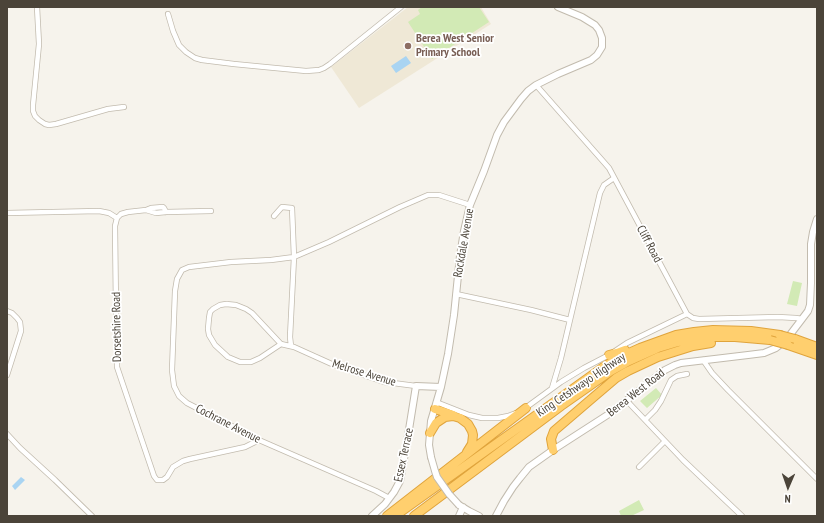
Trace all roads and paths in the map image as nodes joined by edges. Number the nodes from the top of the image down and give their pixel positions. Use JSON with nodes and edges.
{"nodes":[{"id":1,"x":37,"y":7,"type":"edge"},
{"id":2,"x":401,"y":7,"type":"edge"},
{"id":3,"x":558,"y":7,"type":"edge"},
{"id":4,"x":168,"y":14,"type":"dead end"},
{"id":5,"x":536,"y":85,"type":"junction"},
{"id":6,"x":124,"y":107,"type":"dead end"},
{"id":7,"x":614,"y":178,"type":"junction"},
{"id":8,"x":470,"y":205,"type":"junction"},
{"id":9,"x":212,"y":211,"type":"dead end"},
{"id":10,"x":7,"y":213,"type":"edge"},
{"id":11,"x":274,"y":216,"type":"dead end"},
{"id":12,"x":117,"y":218,"type":"junction"},
{"id":13,"x":817,"y":219,"type":"edge"},
{"id":14,"x":294,"y":257,"type":"junction"},
{"id":15,"x":814,"y":273,"type":"edge"},
{"id":16,"x":456,"y":294,"type":"junction"},
{"id":17,"x":7,"y":311,"type":"edge"},
{"id":18,"x":687,"y":314,"type":"junction"},
{"id":19,"x":802,"y":319,"type":"junction"},
{"id":20,"x":570,"y":320,"type":"junction"},
{"id":21,"x":713,"y":330,"type":"junction"},
{"id":22,"x":759,"y":339,"type":"junction"},
{"id":23,"x":792,"y":342,"type":"junction"},
{"id":24,"x":282,"y":344,"type":"junction"},
{"id":25,"x":291,"y":346,"type":"junction"},
{"id":26,"x":817,"y":347,"type":"edge"},
{"id":27,"x":609,"y":355,"type":"junction"},
{"id":28,"x":817,"y":355,"type":"edge"},
{"id":29,"x":714,"y":359,"type":"junction"},
{"id":30,"x":703,"y":360,"type":"junction"},
{"id":31,"x":709,"y":369,"type":"junction"},
{"id":32,"x":687,"y":374,"type":"dead end"},
{"id":33,"x":7,"y":375,"type":"edge"},
{"id":34,"x":416,"y":386,"type":"junction"},
{"id":35,"x":441,"y":387,"type":"junction"},
{"id":36,"x":552,"y":389,"type":"junction"},
{"id":37,"x":627,"y":401,"type":"junction"},
{"id":38,"x":436,"y":405,"type":"junction"},
{"id":39,"x":526,"y":408,"type":"junction"},
{"id":40,"x":453,"y":416,"type":"junction"},
{"id":41,"x":645,"y":420,"type":"junction"},
{"id":42,"x":430,"y":433,"type":"junction"},
{"id":43,"x":7,"y":434,"type":"edge"},
{"id":44,"x":259,"y":440,"type":"junction"},
{"id":45,"x":665,"y":441,"type":"junction"},
{"id":46,"x":553,"y":450,"type":"junction"},
{"id":47,"x":466,"y":455,"type":"junction"},
{"id":48,"x":639,"y":467,"type":"dead end"},
{"id":49,"x":817,"y":479,"type":"edge"},
{"id":50,"x":389,"y":498,"type":"junction"},
{"id":51,"x":461,"y":506,"type":"junction"},
{"id":52,"x":475,"y":515,"type":"edge"},
{"id":53,"x":92,"y":516,"type":"edge"},
{"id":54,"x":372,"y":516,"type":"edge"},
{"id":55,"x":387,"y":516,"type":"edge"},
{"id":56,"x":395,"y":516,"type":"edge"},
{"id":57,"x":414,"y":516,"type":"edge"},
{"id":58,"x":459,"y":516,"type":"edge"},
{"id":59,"x":496,"y":516,"type":"edge"},
{"id":60,"x":742,"y":516,"type":"edge"}],
"edges":[{"from":1,"to":6,"type":"street"},
{"from":2,"to":4,"type":"street"},
{"from":3,"to":5,"type":"street","name":"Rockdale Avenue"},
{"from":5,"to":7,"type":"street","name":"Cliff Road"},
{"from":5,"to":8,"type":"street","name":"Rockdale Avenue"},
{"from":7,"to":18,"type":"street","name":"Cliff Road"},
{"from":7,"to":20,"type":"street"},
{"from":8,"to":14,"type":"street"},
{"from":8,"to":16,"type":"street","name":"Rockdale Avenue"},
{"from":9,"to":12,"type":"street"},
{"from":10,"to":12,"type":"street"},
{"from":11,"to":14,"type":"street"},
{"from":12,"to":44,"type":"street","name":"Dorsetshire Road"},
{"from":13,"to":15,"type":"street","name":"Berea West Road"},
{"from":14,"to":25,"type":"street"},
{"from":14,"to":44,"type":"street","name":"Cochrane Avenue"},
{"from":15,"to":19,"type":"street","name":"Berea West Road"},
{"from":16,"to":20,"type":"street"},
{"from":16,"to":35,"type":"street","name":"Rockdale Avenue"},
{"from":17,"to":33,"type":"street"},
{"from":18,"to":19,"type":"street"},
{"from":18,"to":27,"type":"street"},
{"from":19,"to":29,"type":"street","name":"Berea West Road"},
{"from":20,"to":36,"type":"street"},
{"from":21,"to":23,"type":"highway","name":"King Cetshwayo Highway","bridge":true},
{"from":21,"to":27,"type":"highway"},
{"from":21,"to":56,"type":"highway","name":"King Cetshwayo Highway"},
{"from":22,"to":23,"type":"highway","name":"King Cetshwayo Highway","bridge":true},
{"from":22,"to":46,"type":"highway"},
{"from":22,"to":57,"type":"highway","name":"King Cetshwayo Highway"},
{"from":23,"to":26,"type":"highway","name":"King Cetshwayo Highway"},
{"from":23,"to":28,"type":"highway","name":"King Cetshwayo Highway"},
{"from":24,"to":24,"type":"street"},
{"from":24,"to":25,"type":"street","name":"Melrose Avenue"},
{"from":25,"to":34,"type":"street","name":"Melrose Avenue"},
{"from":27,"to":36,"type":"street"},
{"from":29,"to":30,"type":"street","name":"Berea West Road"},
{"from":29,"to":31,"type":"street"},
{"from":30,"to":31,"type":"street"},
{"from":30,"to":37,"type":"street","name":"Berea West Road"},
{"from":31,"to":49,"type":"street"},
{"from":32,"to":41,"type":"street"},
{"from":34,"to":35,"type":"street","name":"Melrose Avenue"},
{"from":34,"to":50,"type":"street","name":"Essex Terrace"},
{"from":35,"to":38,"type":"street","name":"Rockdale Avenue"},
{"from":36,"to":39,"type":"street"},
{"from":37,"to":41,"type":"street"},
{"from":37,"to":46,"type":"street","name":"Berea West Road"},
{"from":38,"to":39,"type":"street"},
{"from":38,"to":40,"type":"highway"},
{"from":38,"to":42,"type":"street","name":"Rockdale Avenue"},
{"from":39,"to":47,"type":"highway"},
{"from":40,"to":42,"type":"highway"},
{"from":40,"to":47,"type":"highway"},
{"from":41,"to":45,"type":"street"},
{"from":42,"to":51,"type":"street","name":"Rockdale Avenue","bridge":true},
{"from":43,"to":53,"type":"street"},
{"from":44,"to":50,"type":"street","name":"Cochrane Avenue"},
{"from":45,"to":48,"type":"street"},
{"from":45,"to":60,"type":"street"},
{"from":46,"to":59,"type":"street","name":"Berea West Road"},
{"from":47,"to":55,"type":"highway"},
{"from":50,"to":54,"type":"street","name":"Essex Terrace"},
{"from":51,"to":52,"type":"street","name":"Rockdale Avenue"},
{"from":51,"to":58,"type":"street"}]}
